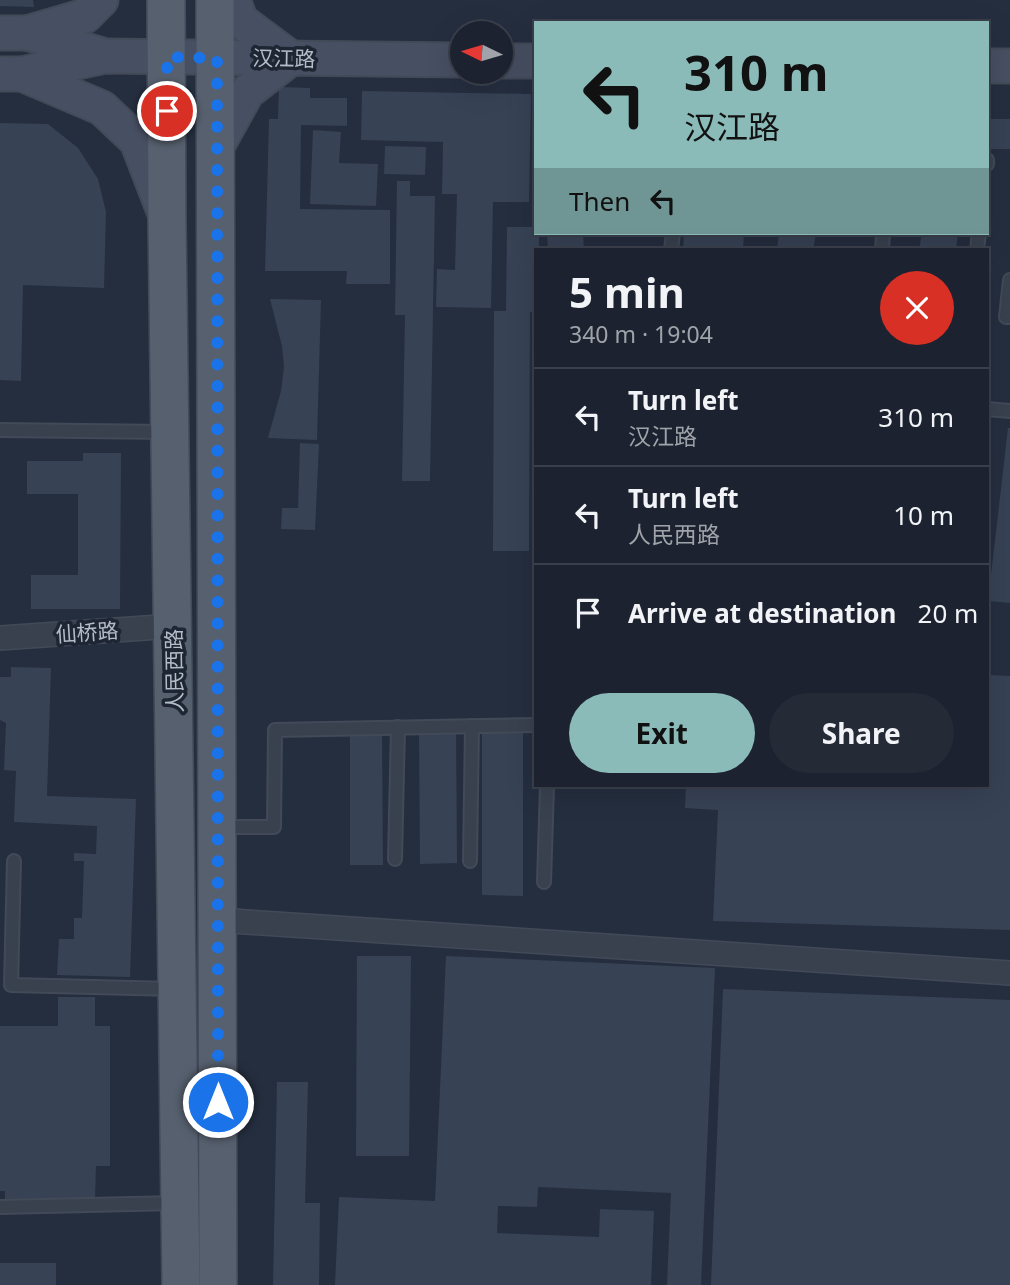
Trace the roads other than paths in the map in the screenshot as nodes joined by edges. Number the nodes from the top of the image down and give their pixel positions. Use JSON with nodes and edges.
{"nodes":[{"id":1,"x":102,"y":0,"type":"edge"},
{"id":2,"x":166,"y":0,"type":"edge"},
{"id":3,"x":215,"y":0,"type":"edge"},
{"id":4,"x":233,"y":0,"type":"edge"},
{"id":5,"x":13,"y":33,"type":"edge"},
{"id":6,"x":105,"y":56,"type":"junction"},
{"id":7,"x":167,"y":57,"type":"junction"},
{"id":8,"x":217,"y":58,"type":"junction"},
{"id":9,"x":290,"y":58,"type":"junction"},
{"id":10,"x":450,"y":60,"type":"edge"},
{"id":11,"x":513,"y":61,"type":"edge"},
{"id":12,"x":534,"y":61,"type":"edge"},
{"id":13,"x":989,"y":66,"type":"edge"},
{"id":14,"x":1010,"y":66,"type":"edge"},
{"id":15,"x":11,"y":74,"type":"edge"},
{"id":16,"x":217,"y":146,"type":"junction"},
{"id":17,"x":167,"y":220,"type":"junction"},
{"id":18,"x":1010,"y":280,"type":"edge"},
{"id":19,"x":1010,"y":317,"type":"edge"},
{"id":20,"x":989,"y":409,"type":"edge"},
{"id":21,"x":1010,"y":411,"type":"edge"},
{"id":22,"x":0,"y":430,"type":"edge"},
{"id":23,"x":170,"y":432,"type":"junction"},
{"id":24,"x":174,"y":626,"type":"junction"},
{"id":25,"x":0,"y":638,"type":"edge"},
{"id":26,"x":534,"y":725,"type":"edge"},
{"id":27,"x":472,"y":726,"type":"junction"},
{"id":28,"x":398,"y":727,"type":"junction"},
{"id":29,"x":547,"y":787,"type":"edge"},
{"id":30,"x":217,"y":827,"type":"junction"},
{"id":31,"x":395,"y":859,"type":"dead end"},
{"id":32,"x":13,"y":861,"type":"dead end"},
{"id":33,"x":470,"y":861,"type":"dead end"},
{"id":34,"x":544,"y":882,"type":"dead end"},
{"id":35,"x":218,"y":920,"type":"junction"},
{"id":36,"x":1010,"y":973,"type":"edge"},
{"id":37,"x":178,"y":989,"type":"junction"},
{"id":38,"x":180,"y":1203,"type":"junction"},
{"id":39,"x":0,"y":1207,"type":"edge"},
{"id":40,"x":181,"y":1285,"type":"edge"},
{"id":41,"x":218,"y":1285,"type":"edge"}],
"edges":[{"from":1,"to":5,"type":"main road"},
{"from":2,"to":7,"type":"main road","name":"人民西路"},
{"from":3,"to":8,"type":"main road","name":"人民西路"},
{"from":4,"to":9,"type":"main road"},
{"from":5,"to":6,"type":"main road","name":"汉江路"},
{"from":6,"to":7,"type":"main road","name":"汉江路"},
{"from":6,"to":15,"type":"main road","name":"汉江路"},
{"from":7,"to":8,"type":"main road","name":"汉江路"},
{"from":7,"to":17,"type":"main road","name":"人民西路"},
{"from":8,"to":9,"type":"main road","name":"汉江路"},
{"from":8,"to":16,"type":"main road","name":"人民西路"},
{"from":9,"to":10,"type":"main road","name":"汉江路"},
{"from":9,"to":16,"type":"main road"},
{"from":11,"to":12,"type":"main road"},
{"from":13,"to":14,"type":"main road"},
{"from":15,"to":17,"type":"main road"},
{"from":16,"to":30,"type":"main road","name":"人民西路"},
{"from":17,"to":23,"type":"main road","name":"人民西路"},
{"from":18,"to":19,"type":"lane"},
{"from":20,"to":21,"type":"lane"},
{"from":22,"to":23,"type":"lane"},
{"from":23,"to":24,"type":"main road","name":"人民西路"},
{"from":24,"to":25,"type":"street","name":"仙桥路"},
{"from":24,"to":37,"type":"main road","name":"人民西路"},
{"from":26,"to":27,"type":"lane"},
{"from":27,"to":28,"type":"lane"},
{"from":27,"to":33,"type":"lane"},
{"from":28,"to":30,"type":"lane"},
{"from":28,"to":31,"type":"lane"},
{"from":29,"to":34,"type":"lane"},
{"from":30,"to":35,"type":"main road","name":"人民西路"},
{"from":32,"to":37,"type":"lane"},
{"from":35,"to":36,"type":"street"},
{"from":35,"to":41,"type":"main road","name":"人民西路"},
{"from":37,"to":38,"type":"main road","name":"人民西路"},
{"from":38,"to":39,"type":"lane"},
{"from":38,"to":40,"type":"main road","name":"人民西路"}]}
